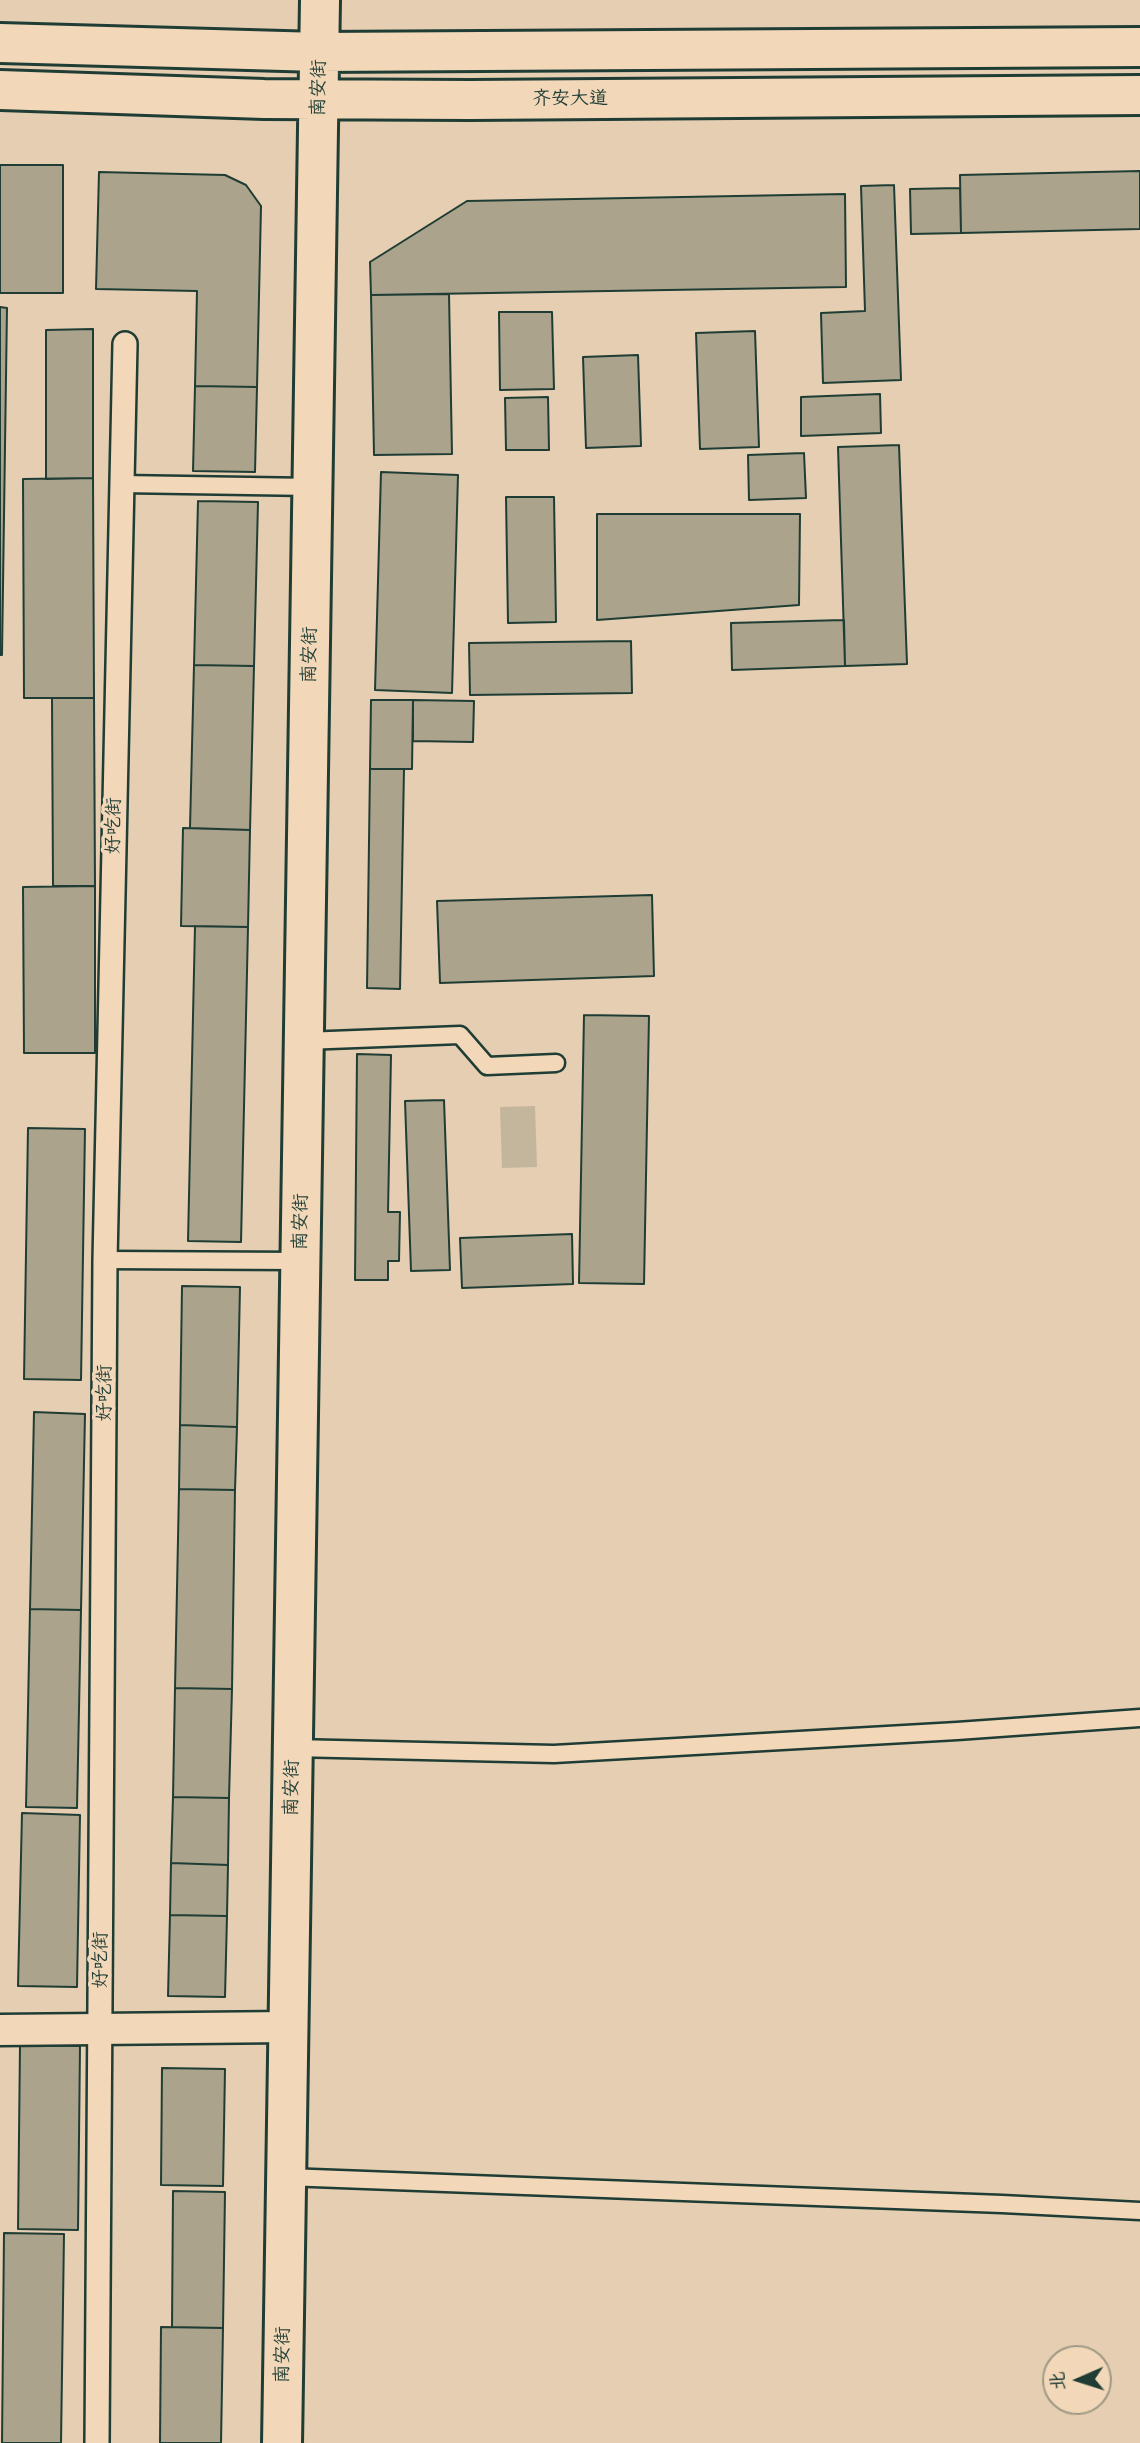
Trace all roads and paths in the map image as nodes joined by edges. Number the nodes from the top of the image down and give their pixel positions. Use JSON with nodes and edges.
{"nodes":[{"id":1,"x":320,"y":0,"type":"edge"},
{"id":2,"x":0,"y":43,"type":"edge"},
{"id":3,"x":1140,"y":47,"type":"edge"},
{"id":4,"x":319,"y":52,"type":"junction"},
{"id":5,"x":0,"y":90,"type":"edge"},
{"id":6,"x":1140,"y":94,"type":"edge"},
{"id":7,"x":318,"y":99,"type":"junction"},
{"id":8,"x":125,"y":344,"type":"dead end"},
{"id":9,"x":121,"y":484,"type":"junction"},
{"id":10,"x":312,"y":487,"type":"junction"},
{"id":11,"x":304,"y":1041,"type":"junction"},
{"id":12,"x":556,"y":1063,"type":"dead end"},
{"id":13,"x":105,"y":1260,"type":"junction"},
{"id":14,"x":300,"y":1261,"type":"junction"},
{"id":15,"x":1140,"y":1718,"type":"edge"},
{"id":16,"x":293,"y":1748,"type":"junction"},
{"id":17,"x":288,"y":2027,"type":"junction"},
{"id":18,"x":100,"y":2029,"type":"junction"},
{"id":19,"x":0,"y":2030,"type":"edge"},
{"id":20,"x":286,"y":2177,"type":"junction"},
{"id":21,"x":1140,"y":2211,"type":"edge"},
{"id":22,"x":97,"y":2443,"type":"edge"},
{"id":23,"x":282,"y":2443,"type":"edge"}],
"edges":[{"from":1,"to":4,"type":"main road","name":"南安街"},
{"from":2,"to":4,"type":"main road"},
{"from":3,"to":4,"type":"main road"},
{"from":4,"to":7,"type":"main road","name":"南安街"},
{"from":5,"to":7,"type":"main road","name":"齐安大道"},
{"from":6,"to":7,"type":"main road","name":"齐安大道"},
{"from":7,"to":10,"type":"main road","name":"南安街"},
{"from":8,"to":9,"type":"street","name":"好吃街"},
{"from":9,"to":10,"type":"lane"},
{"from":9,"to":13,"type":"street","name":"好吃街"},
{"from":10,"to":11,"type":"main road","name":"南安街"},
{"from":11,"to":12,"type":"lane"},
{"from":11,"to":14,"type":"main road","name":"南安街"},
{"from":13,"to":14,"type":"lane"},
{"from":13,"to":18,"type":"street","name":"好吃街"},
{"from":14,"to":16,"type":"main road","name":"南安街"},
{"from":15,"to":16,"type":"lane"},
{"from":16,"to":17,"type":"main road","name":"南安街"},
{"from":17,"to":18,"type":"street"},
{"from":17,"to":20,"type":"main road","name":"南安街"},
{"from":18,"to":19,"type":"street"},
{"from":18,"to":22,"type":"street","name":"好吃街"},
{"from":20,"to":21,"type":"lane"},
{"from":20,"to":23,"type":"main road","name":"南安街"}]}
